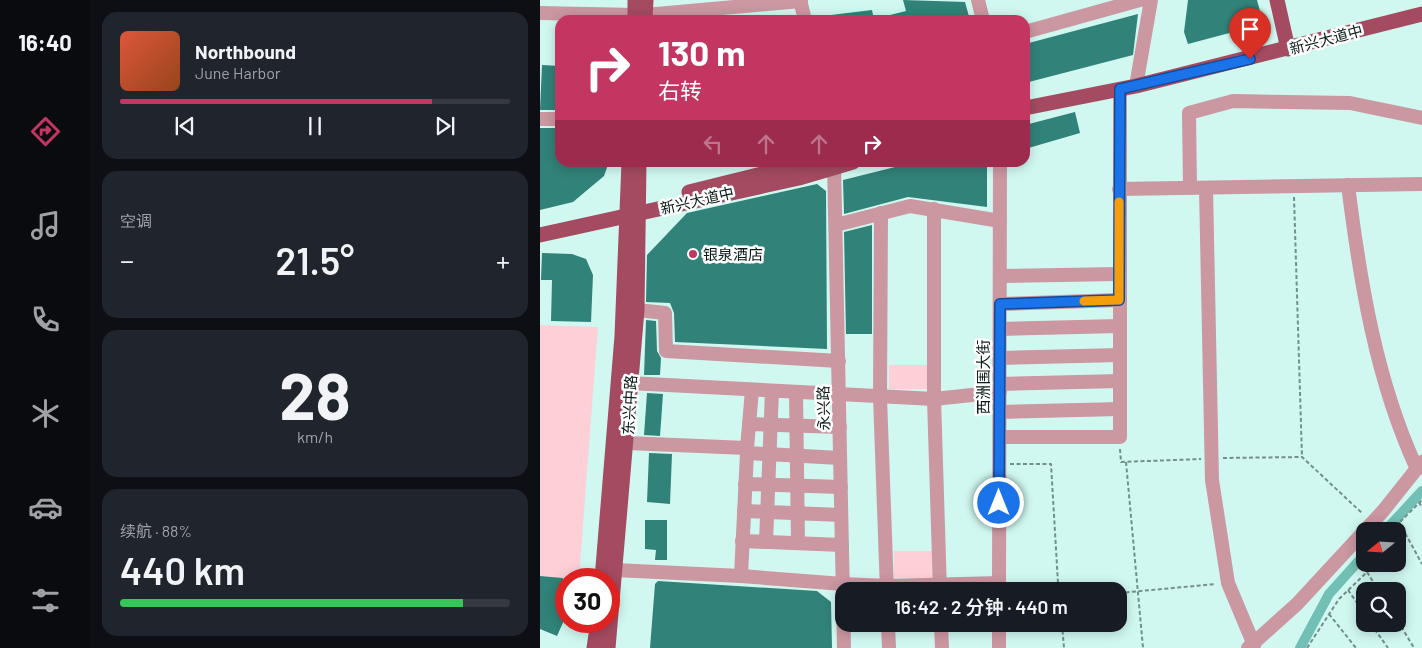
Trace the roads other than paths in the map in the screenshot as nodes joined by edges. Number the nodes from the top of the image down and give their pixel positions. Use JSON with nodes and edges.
{"nodes":[{"id":1,"x":978,"y":0,"type":"edge"},
{"id":2,"x":1140,"y":0,"type":"edge"},
{"id":3,"x":1151,"y":0,"type":"edge"},
{"id":4,"x":1277,"y":0,"type":"edge"},
{"id":5,"x":800,"y":1,"type":"edge"},
{"id":6,"x":640,"y":12,"type":"edge"},
{"id":7,"x":540,"y":13,"type":"edge"},
{"id":8,"x":1422,"y":14,"type":"edge"},
{"id":9,"x":804,"y":15,"type":"edge"},
{"id":10,"x":982,"y":15,"type":"edge"},
{"id":11,"x":1030,"y":31,"type":"edge"},
{"id":12,"x":1288,"y":50,"type":"junction"},
{"id":13,"x":1136,"y":86,"type":"junction"},
{"id":14,"x":1120,"y":89,"type":"junction"},
{"id":15,"x":1030,"y":107,"type":"edge"},
{"id":16,"x":1422,"y":118,"type":"edge"},
{"id":17,"x":540,"y":119,"type":"edge"},
{"id":18,"x":555,"y":119,"type":"edge"},
{"id":19,"x":629,"y":167,"type":"edge"},
{"id":20,"x":638,"y":167,"type":"edge"},
{"id":21,"x":792,"y":167,"type":"edge"},
{"id":22,"x":825,"y":167,"type":"edge"},
{"id":23,"x":834,"y":167,"type":"edge"},
{"id":24,"x":1000,"y":167,"type":"edge"},
{"id":25,"x":1422,"y":184,"type":"edge"},
{"id":26,"x":1348,"y":186,"type":"junction"},
{"id":27,"x":1190,"y":188,"type":"junction"},
{"id":28,"x":1206,"y":188,"type":"junction"},
{"id":29,"x":1119,"y":189,"type":"junction"},
{"id":30,"x":934,"y":208,"type":"junction"},
{"id":31,"x":633,"y":209,"type":"junction"},
{"id":32,"x":882,"y":213,"type":"junction"},
{"id":33,"x":1000,"y":222,"type":"junction"},
{"id":34,"x":836,"y":225,"type":"junction"},
{"id":35,"x":545,"y":228,"type":"edge"},
{"id":36,"x":1119,"y":274,"type":"junction"},
{"id":37,"x":1000,"y":276,"type":"junction"},
{"id":38,"x":1119,"y":300,"type":"junction"},
{"id":39,"x":1000,"y":304,"type":"junction"},
{"id":40,"x":637,"y":310,"type":"junction"},
{"id":41,"x":1119,"y":326,"type":"junction"},
{"id":42,"x":1000,"y":329,"type":"junction"},
{"id":43,"x":1120,"y":355,"type":"junction"},
{"id":44,"x":1000,"y":358,"type":"junction"},
{"id":45,"x":839,"y":361,"type":"junction"},
{"id":46,"x":1120,"y":381,"type":"junction"},
{"id":47,"x":630,"y":383,"type":"junction"},
{"id":48,"x":1000,"y":388,"type":"junction"},
{"id":49,"x":752,"y":390,"type":"junction"},
{"id":50,"x":772,"y":391,"type":"junction"},
{"id":51,"x":796,"y":392,"type":"junction"},
{"id":52,"x":839,"y":395,"type":"junction"},
{"id":53,"x":880,"y":396,"type":"junction"},
{"id":54,"x":934,"y":400,"type":"junction"},
{"id":55,"x":1120,"y":409,"type":"junction"},
{"id":56,"x":1000,"y":412,"type":"junction"},
{"id":57,"x":749,"y":424,"type":"junction"},
{"id":58,"x":771,"y":425,"type":"junction"},
{"id":59,"x":797,"y":426,"type":"junction"},
{"id":60,"x":840,"y":427,"type":"junction"},
{"id":61,"x":1000,"y":437,"type":"junction"},
{"id":62,"x":627,"y":444,"type":"junction"},
{"id":63,"x":747,"y":450,"type":"junction"},
{"id":64,"x":770,"y":454,"type":"junction"},
{"id":65,"x":797,"y":455,"type":"junction"},
{"id":66,"x":840,"y":458,"type":"junction"},
{"id":67,"x":1420,"y":466,"type":"edge"},
{"id":68,"x":746,"y":484,"type":"junction"},
{"id":69,"x":768,"y":484,"type":"junction"},
{"id":70,"x":797,"y":485,"type":"junction"},
{"id":71,"x":841,"y":487,"type":"junction"},
{"id":72,"x":744,"y":511,"type":"junction"},
{"id":73,"x":768,"y":512,"type":"junction"},
{"id":74,"x":798,"y":513,"type":"junction"},
{"id":75,"x":841,"y":515,"type":"junction"},
{"id":76,"x":742,"y":541,"type":"junction"},
{"id":77,"x":766,"y":542,"type":"junction"},
{"id":78,"x":798,"y":544,"type":"junction"},
{"id":79,"x":842,"y":546,"type":"junction"},
{"id":80,"x":603,"y":568,"type":"edge"},
{"id":81,"x":615,"y":568,"type":"edge"},
{"id":82,"x":620,"y":570,"type":"edge"},
{"id":83,"x":740,"y":576,"type":"junction"},
{"id":84,"x":843,"y":582,"type":"edge"},
{"id":85,"x":887,"y":582,"type":"edge"},
{"id":86,"x":940,"y":582,"type":"edge"},
{"id":87,"x":999,"y":582,"type":"edge"},
{"id":88,"x":835,"y":583,"type":"edge"},
{"id":89,"x":844,"y":632,"type":"edge"},
{"id":90,"x":888,"y":632,"type":"edge"},
{"id":91,"x":941,"y":632,"type":"edge"},
{"id":92,"x":999,"y":632,"type":"edge"},
{"id":93,"x":596,"y":633,"type":"edge"},
{"id":94,"x":609,"y":633,"type":"edge"},
{"id":95,"x":1251,"y":646,"type":"edge"},
{"id":96,"x":594,"y":648,"type":"edge"},
{"id":97,"x":608,"y":648,"type":"edge"},
{"id":98,"x":844,"y":648,"type":"edge"},
{"id":99,"x":889,"y":648,"type":"edge"},
{"id":100,"x":942,"y":648,"type":"edge"},
{"id":101,"x":999,"y":648,"type":"edge"}],
"edges":[{"from":1,"to":10,"type":"street"},
{"from":2,"to":11,"type":"street"},
{"from":3,"to":13,"type":"street"},
{"from":4,"to":12,"type":"main road"},
{"from":5,"to":6,"type":"street"},
{"from":5,"to":9,"type":"street"},
{"from":6,"to":7,"type":"street"},
{"from":8,"to":12,"type":"main road","name":"新兴大道中"},
{"from":12,"to":13,"type":"main road","name":"新兴大道中"},
{"from":13,"to":14,"type":"main road","name":"新兴大道中"},
{"from":14,"to":15,"type":"main road","name":"新兴大道中"},
{"from":14,"to":29,"type":"street"},
{"from":16,"to":27,"type":"street"},
{"from":17,"to":18,"type":"street"},
{"from":19,"to":31,"type":"main road","name":"东兴中路"},
{"from":20,"to":31,"type":"main road","name":"东兴中路"},
{"from":21,"to":31,"type":"main road","name":"新兴大道中"},
{"from":22,"to":31,"type":"main road","name":"新兴大道中"},
{"from":23,"to":34,"type":"street","name":"永兴路"},
{"from":24,"to":33,"type":"street","name":"西洲围大街"},
{"from":25,"to":26,"type":"street"},
{"from":26,"to":28,"type":"street"},
{"from":26,"to":67,"type":"street"},
{"from":27,"to":28,"type":"street"},
{"from":27,"to":29,"type":"street"},
{"from":28,"to":95,"type":"street"},
{"from":29,"to":36,"type":"street"},
{"from":30,"to":32,"type":"street"},
{"from":30,"to":33,"type":"street"},
{"from":30,"to":54,"type":"street"},
{"from":31,"to":35,"type":"main road","name":"新兴大道中"},
{"from":31,"to":40,"type":"main road","name":"东兴中路"},
{"from":31,"to":80,"type":"main road","name":"东兴中路"},
{"from":32,"to":34,"type":"street"},
{"from":32,"to":53,"type":"street"},
{"from":33,"to":37,"type":"street","name":"西洲围大街"},
{"from":34,"to":45,"type":"street","name":"永兴路"},
{"from":36,"to":37,"type":"street"},
{"from":36,"to":38,"type":"street"},
{"from":37,"to":39,"type":"street","name":"西洲围大街"},
{"from":38,"to":39,"type":"street"},
{"from":38,"to":41,"type":"street"},
{"from":39,"to":42,"type":"street","name":"西洲围大街"},
{"from":40,"to":45,"type":"street"},
{"from":40,"to":47,"type":"main road","name":"东兴中路"},
{"from":41,"to":42,"type":"street"},
{"from":41,"to":43,"type":"street"},
{"from":42,"to":44,"type":"street","name":"西洲围大街"},
{"from":43,"to":44,"type":"street"},
{"from":43,"to":46,"type":"street"},
{"from":44,"to":48,"type":"street","name":"西洲围大街"},
{"from":45,"to":52,"type":"street","name":"永兴路"},
{"from":46,"to":48,"type":"street"},
{"from":46,"to":55,"type":"street"},
{"from":47,"to":49,"type":"street"},
{"from":47,"to":62,"type":"main road","name":"东兴中路"},
{"from":48,"to":54,"type":"street"},
{"from":48,"to":56,"type":"street","name":"西洲围大街"},
{"from":49,"to":50,"type":"street"},
{"from":49,"to":57,"type":"street"},
{"from":50,"to":51,"type":"street"},
{"from":50,"to":58,"type":"street"},
{"from":51,"to":52,"type":"street"},
{"from":51,"to":59,"type":"street"},
{"from":52,"to":53,"type":"street"},
{"from":52,"to":60,"type":"street","name":"永兴路"},
{"from":53,"to":54,"type":"street"},
{"from":53,"to":85,"type":"street"},
{"from":54,"to":86,"type":"street"},
{"from":55,"to":56,"type":"street"},
{"from":55,"to":61,"type":"street"},
{"from":56,"to":61,"type":"street","name":"西洲围大街"},
{"from":57,"to":58,"type":"street"},
{"from":57,"to":63,"type":"street"},
{"from":58,"to":59,"type":"street"},
{"from":58,"to":64,"type":"street"},
{"from":59,"to":60,"type":"street"},
{"from":59,"to":65,"type":"street"},
{"from":60,"to":66,"type":"street","name":"永兴路"},
{"from":61,"to":87,"type":"street","name":"西洲围大街"},
{"from":62,"to":63,"type":"street"},
{"from":62,"to":81,"type":"main road","name":"东兴中路"},
{"from":63,"to":64,"type":"street"},
{"from":63,"to":68,"type":"street"},
{"from":64,"to":65,"type":"street"},
{"from":64,"to":69,"type":"street"},
{"from":65,"to":66,"type":"street"},
{"from":65,"to":70,"type":"street"},
{"from":66,"to":71,"type":"street","name":"永兴路"},
{"from":67,"to":95,"type":"street"},
{"from":68,"to":69,"type":"street"},
{"from":68,"to":72,"type":"street"},
{"from":69,"to":70,"type":"street"},
{"from":69,"to":73,"type":"street"},
{"from":70,"to":71,"type":"street"},
{"from":70,"to":74,"type":"street"},
{"from":71,"to":75,"type":"street","name":"永兴路"},
{"from":72,"to":73,"type":"street"},
{"from":72,"to":76,"type":"street"},
{"from":73,"to":74,"type":"street"},
{"from":73,"to":77,"type":"street"},
{"from":74,"to":75,"type":"street"},
{"from":74,"to":78,"type":"street"},
{"from":75,"to":79,"type":"street","name":"永兴路"},
{"from":76,"to":77,"type":"street"},
{"from":76,"to":83,"type":"street"},
{"from":77,"to":78,"type":"street"},
{"from":78,"to":79,"type":"street"},
{"from":79,"to":84,"type":"street","name":"永兴路"},
{"from":82,"to":83,"type":"street"},
{"from":83,"to":88,"type":"street"},
{"from":89,"to":98,"type":"street","name":"永兴路"},
{"from":90,"to":99,"type":"street"},
{"from":91,"to":100,"type":"street"},
{"from":92,"to":101,"type":"street"},
{"from":93,"to":96,"type":"main road"},
{"from":94,"to":97,"type":"main road","name":"东兴中路"}]}
